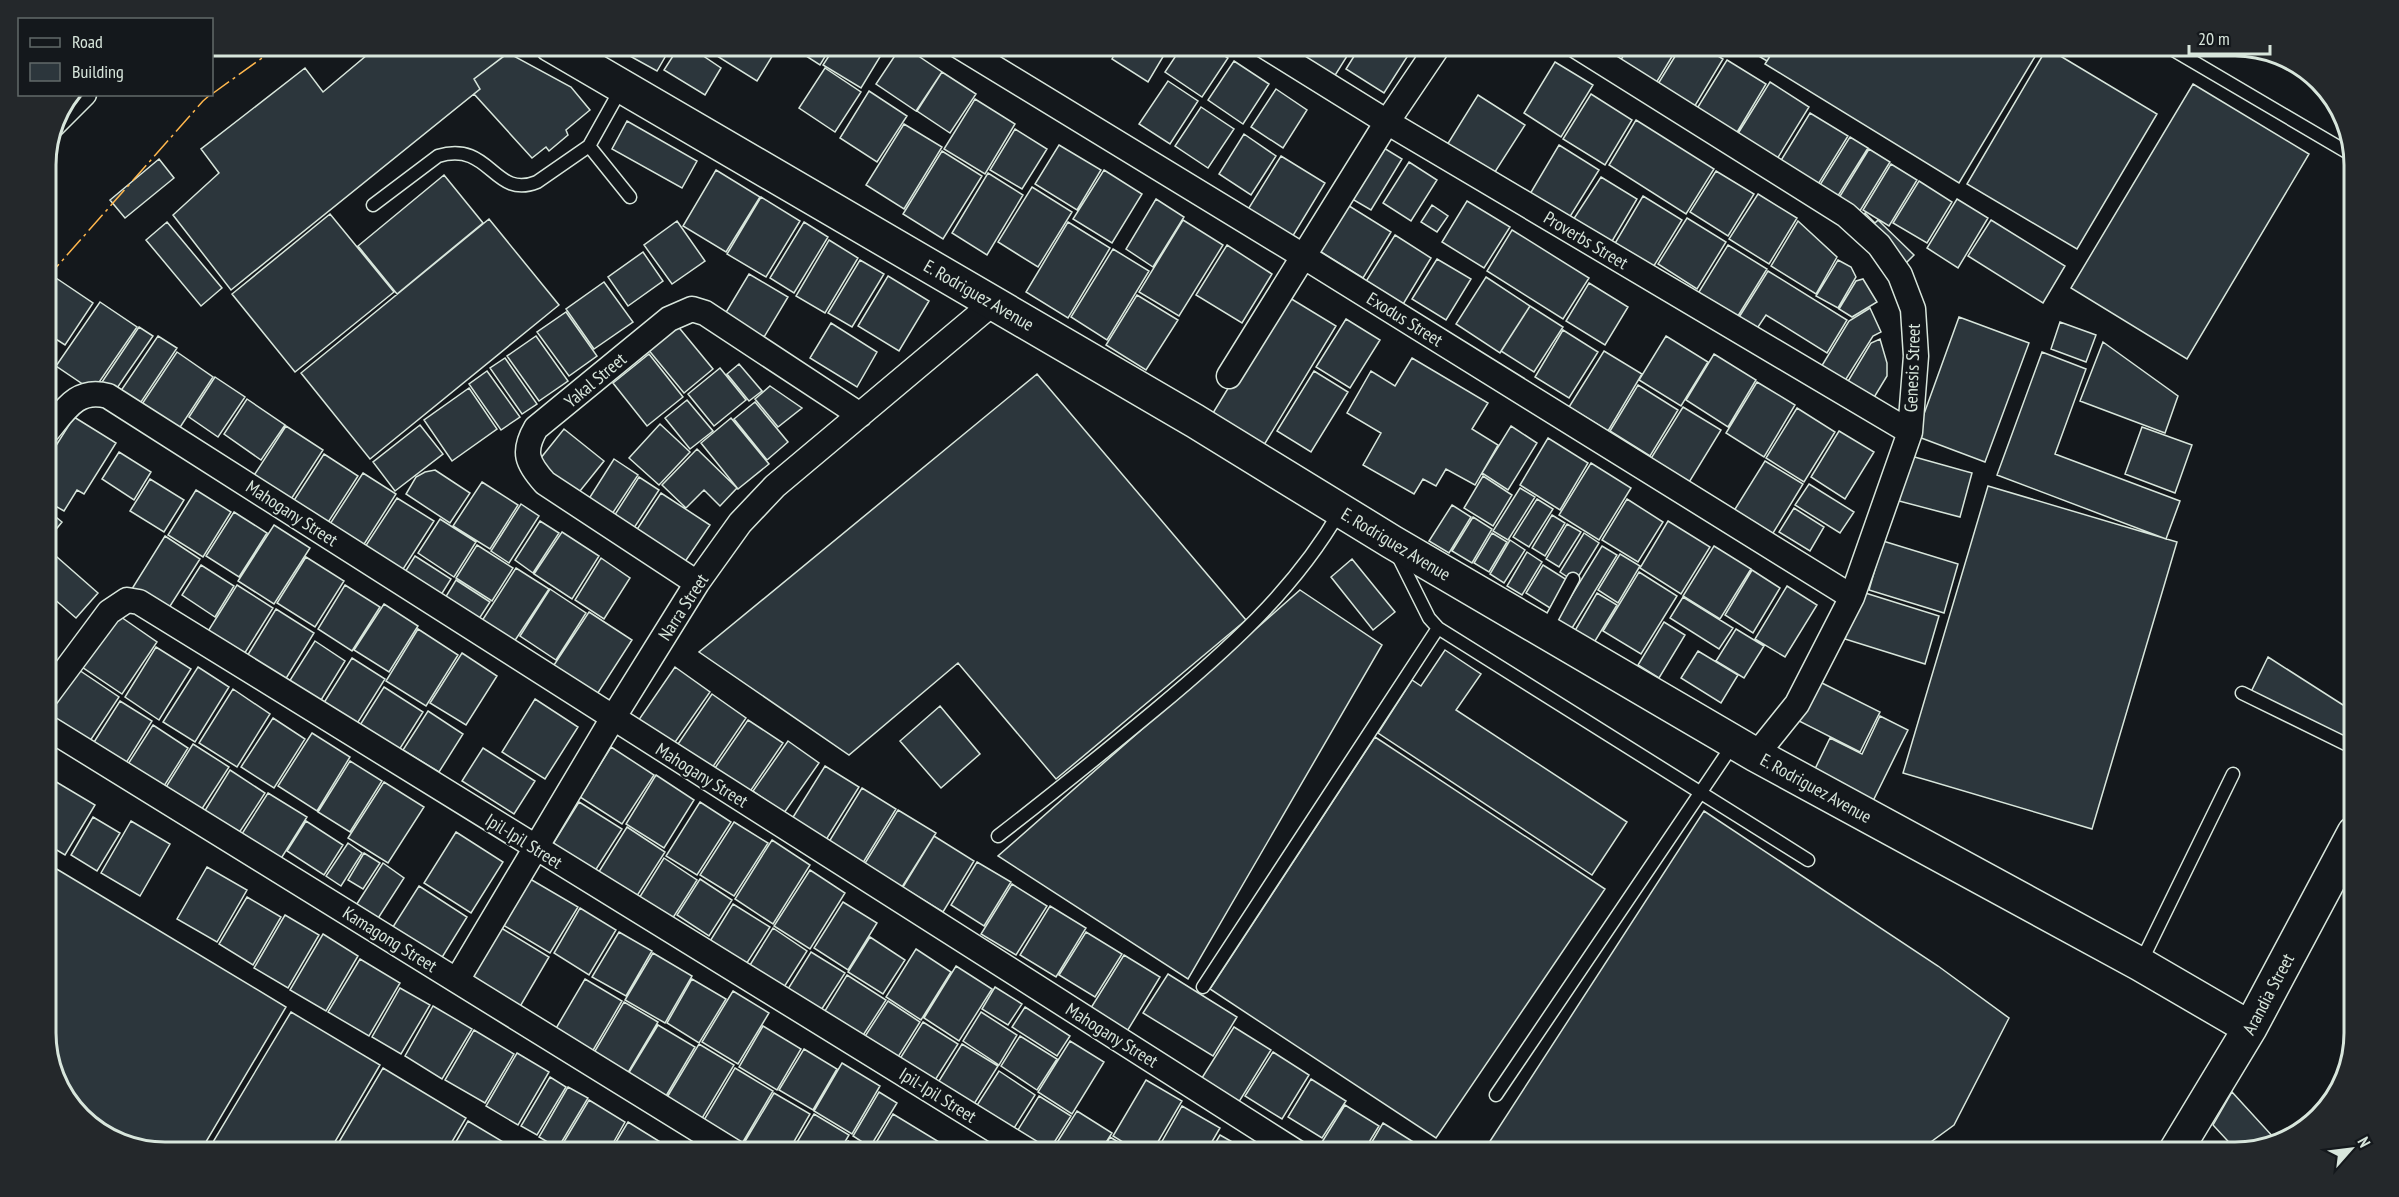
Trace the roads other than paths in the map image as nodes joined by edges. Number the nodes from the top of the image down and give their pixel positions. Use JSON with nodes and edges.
{"nodes":[{"id":1,"x":571,"y":56,"type":"edge"},
{"id":2,"x":975,"y":56,"type":"edge"},
{"id":3,"x":1281,"y":56,"type":"edge"},
{"id":4,"x":1432,"y":56,"type":"edge"},
{"id":5,"x":1593,"y":56,"type":"edge"},
{"id":6,"x":2184,"y":56,"type":"edge"},
{"id":7,"x":622,"y":85,"type":"junction"},
{"id":8,"x":1387,"y":122,"type":"junction"},
{"id":9,"x":588,"y":146,"type":"junction"},
{"id":10,"x":2342,"y":149,"type":"edge"},
{"id":11,"x":630,"y":197,"type":"dead end"},
{"id":12,"x":373,"y":205,"type":"dead end"},
{"id":13,"x":1303,"y":256,"type":"junction"},
{"id":14,"x":993,"y":303,"type":"junction"},
{"id":15,"x":1229,"y":376,"type":"dead end"},
{"id":16,"x":860,"y":415,"type":"junction"},
{"id":17,"x":56,"y":422,"type":"edge"},
{"id":18,"x":1910,"y":432,"type":"junction"},
{"id":19,"x":1340,"y":511,"type":"junction"},
{"id":20,"x":1392,"y":542,"type":"junction"},
{"id":21,"x":1574,"y":579,"type":"dead end"},
{"id":22,"x":697,"y":584,"type":"junction"},
{"id":23,"x":1852,"y":597,"type":"junction"},
{"id":24,"x":1438,"y":627,"type":"junction"},
{"id":25,"x":1544,"y":632,"type":"junction"},
{"id":26,"x":56,"y":683,"type":"edge"},
{"id":27,"x":2242,"y":693,"type":"dead end"},
{"id":28,"x":613,"y":718,"type":"junction"},
{"id":29,"x":56,"y":733,"type":"edge"},
{"id":30,"x":2344,"y":743,"type":"edge"},
{"id":31,"x":1745,"y":749,"type":"junction"},
{"id":32,"x":2233,"y":774,"type":"dead end"},
{"id":33,"x":1702,"y":794,"type":"junction"},
{"id":34,"x":998,"y":836,"type":"dead end"},
{"id":35,"x":537,"y":849,"type":"junction"},
{"id":36,"x":2344,"y":851,"type":"edge"},
{"id":37,"x":1808,"y":861,"type":"dead end"},
{"id":38,"x":2140,"y":964,"type":"junction"},
{"id":39,"x":457,"y":980,"type":"junction"},
{"id":40,"x":1203,"y":987,"type":"dead end"},
{"id":41,"x":2250,"y":1028,"type":"junction"},
{"id":42,"x":1496,"y":1095,"type":"dead end"},
{"id":43,"x":718,"y":1142,"type":"edge"},
{"id":44,"x":1014,"y":1142,"type":"edge"},
{"id":45,"x":1280,"y":1142,"type":"edge"},
{"id":46,"x":2181,"y":1142,"type":"edge"}],
"edges":[{"from":1,"to":7,"type":"street","name":"E. Rodriguez Avenue"},
{"from":2,"to":13,"type":"street","name":"Exodus Street"},
{"from":3,"to":8,"type":"street","name":"Proverbs Street"},
{"from":4,"to":8,"type":"street"},
{"from":5,"to":18,"type":"street","name":"Genesis Street"},
{"from":6,"to":10,"type":"lane"},
{"from":7,"to":9,"type":"lane"},
{"from":7,"to":14,"type":"street","name":"E. Rodriguez Avenue"},
{"from":8,"to":13,"type":"street"},
{"from":8,"to":18,"type":"street","name":"Proverbs Street"},
{"from":9,"to":11,"type":"lane"},
{"from":9,"to":12,"type":"lane"},
{"from":13,"to":15,"type":"street"},
{"from":13,"to":23,"type":"street","name":"Exodus Street"},
{"from":14,"to":16,"type":"street","name":"Narra Street"},
{"from":14,"to":19,"type":"street","name":"E. Rodriguez Avenue"},
{"from":16,"to":22,"type":"street","name":"Narra Street"},
{"from":16,"to":22,"type":"street","name":"Yakal Street"},
{"from":17,"to":28,"type":"street","name":"Mahogany Street"},
{"from":18,"to":23,"type":"street","name":"Genesis Street"},
{"from":19,"to":20,"type":"street","name":"E. Rodriguez Avenue"},
{"from":19,"to":34,"type":"lane"},
{"from":20,"to":24,"type":"lane"},
{"from":20,"to":25,"type":"street","name":"E. Rodriguez Avenue"},
{"from":21,"to":25,"type":"lane"},
{"from":22,"to":28,"type":"street","name":"Narra Street"},
{"from":23,"to":31,"type":"street","name":"Genesis Street"},
{"from":24,"to":33,"type":"lane"},
{"from":24,"to":40,"type":"lane"},
{"from":25,"to":31,"type":"street","name":"E. Rodriguez Avenue"},
{"from":26,"to":35,"type":"street","name":"Ipil-Ipil Street"},
{"from":27,"to":30,"type":"lane"},
{"from":28,"to":35,"type":"street","name":"Narra Street"},
{"from":28,"to":45,"type":"street","name":"Mahogany Street"},
{"from":29,"to":39,"type":"street","name":"Kamagong Street"},
{"from":31,"to":33,"type":"lane"},
{"from":31,"to":38,"type":"street","name":"E. Rodriguez Avenue"},
{"from":32,"to":38,"type":"lane"},
{"from":33,"to":37,"type":"lane"},
{"from":33,"to":42,"type":"lane"},
{"from":35,"to":39,"type":"street","name":"Narra Street"},
{"from":35,"to":44,"type":"street","name":"Ipil-Ipil Street"},
{"from":36,"to":41,"type":"street","name":"Arandia Street"},
{"from":38,"to":41,"type":"street","name":"E. Rodriguez Avenue"},
{"from":39,"to":43,"type":"street","name":"Kamagong Street"},
{"from":41,"to":46,"type":"street","name":"Arandia Street"}]}
